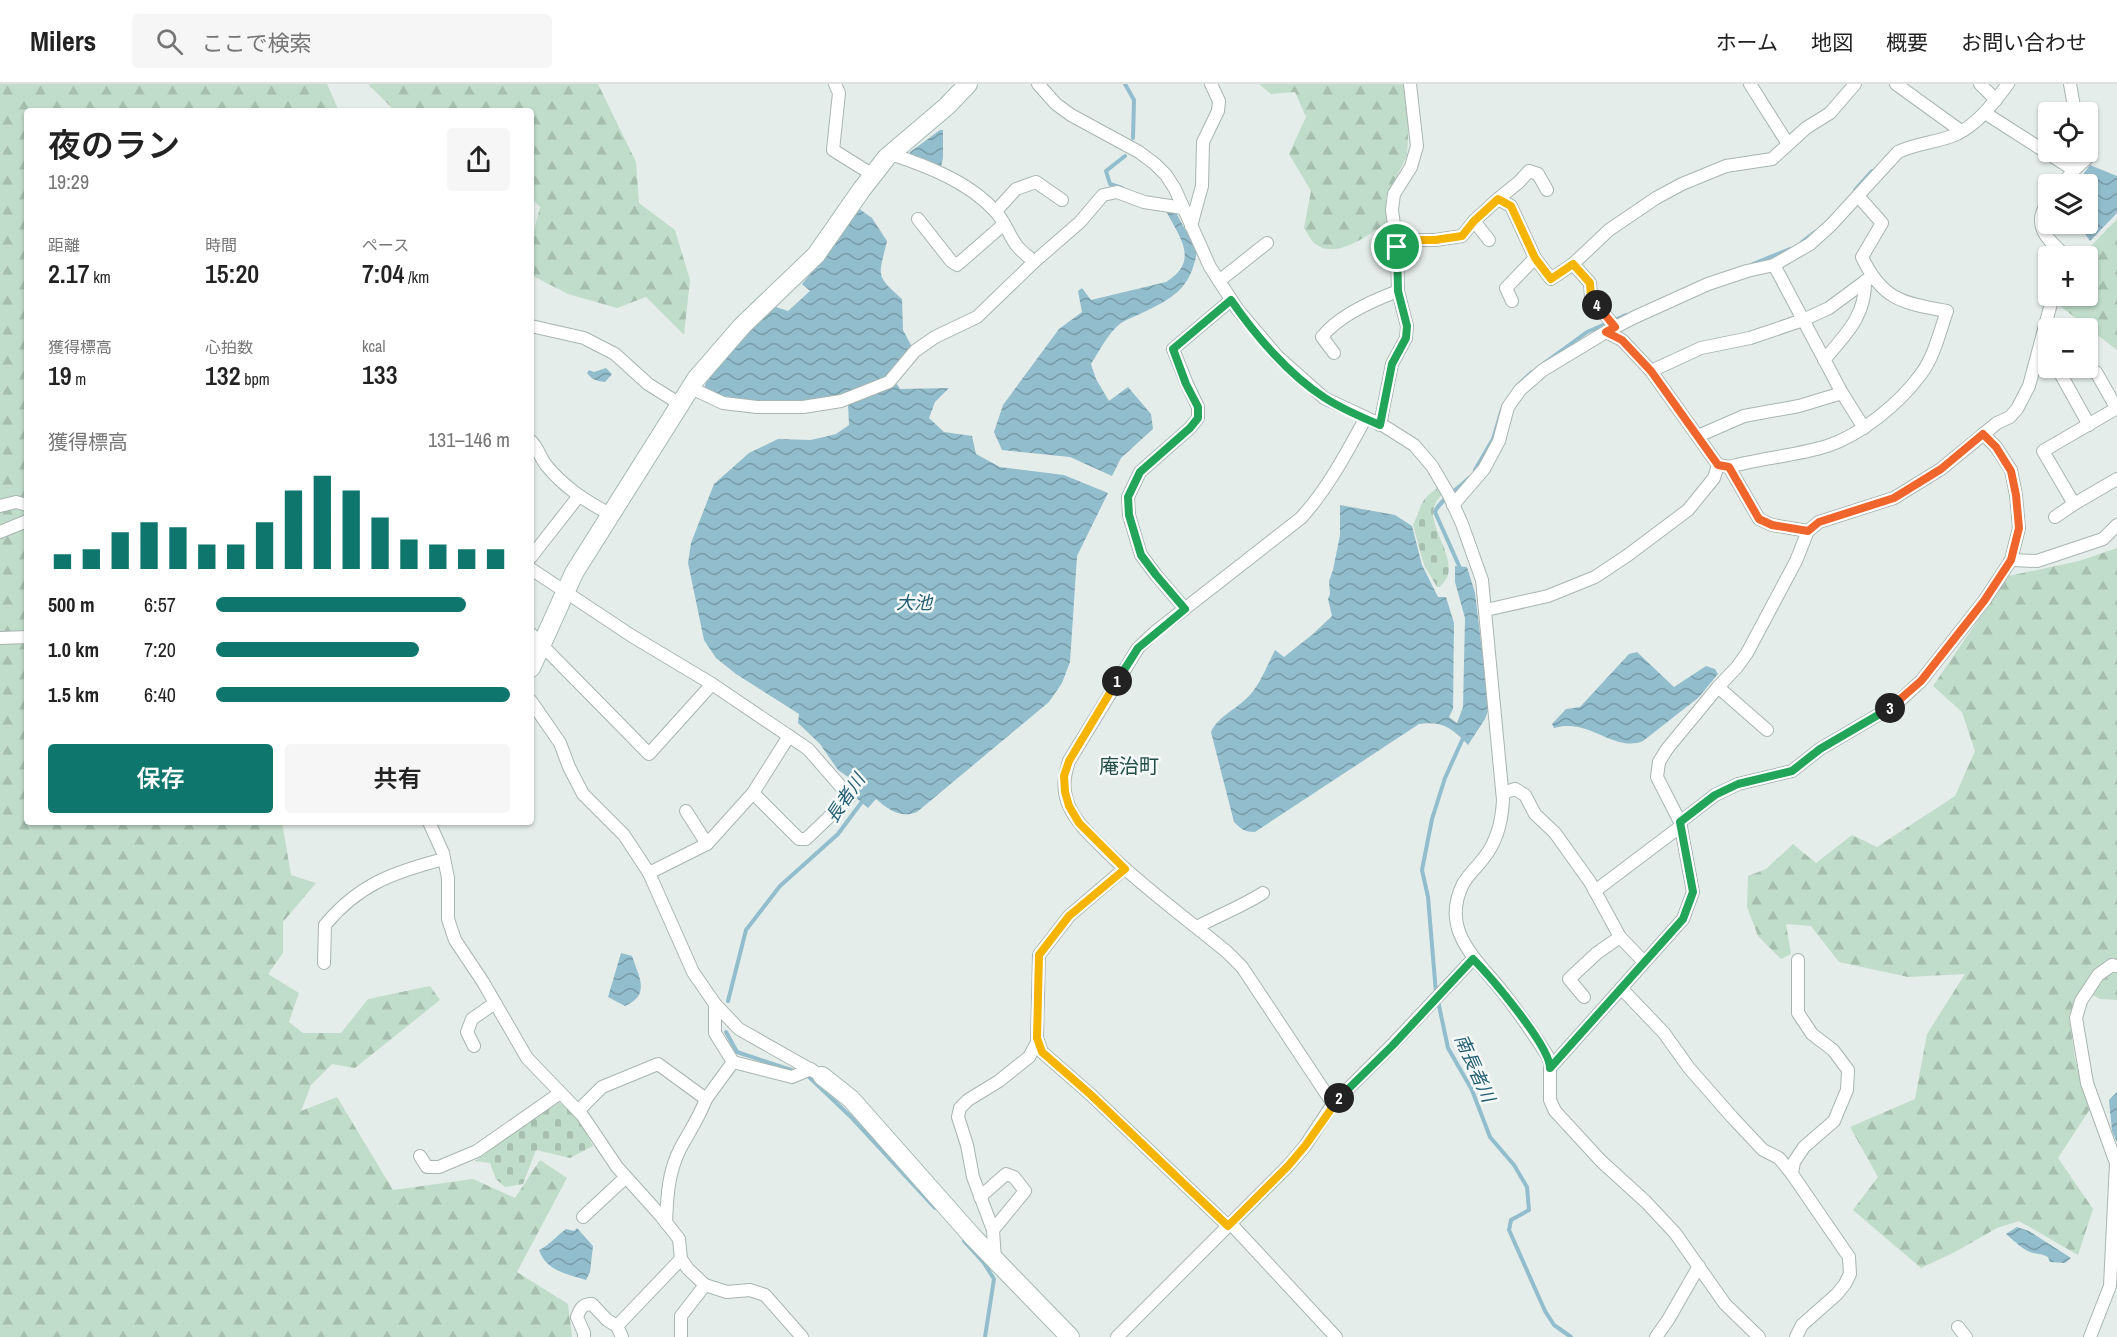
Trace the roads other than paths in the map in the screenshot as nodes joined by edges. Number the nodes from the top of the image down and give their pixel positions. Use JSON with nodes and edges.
{"nodes":[{"id":1,"x":835,"y":84,"type":"edge"},
{"id":2,"x":968,"y":84,"type":"edge"},
{"id":3,"x":1038,"y":84,"type":"edge"},
{"id":4,"x":1211,"y":84,"type":"edge"},
{"id":5,"x":1410,"y":84,"type":"edge"},
{"id":6,"x":1750,"y":84,"type":"edge"},
{"id":7,"x":1855,"y":84,"type":"edge"},
{"id":8,"x":1896,"y":84,"type":"edge"},
{"id":9,"x":1980,"y":84,"type":"edge"},
{"id":10,"x":2008,"y":84,"type":"edge"},
{"id":11,"x":2070,"y":84,"type":"edge"},
{"id":12,"x":1996,"y":100,"type":"junction"},
{"id":13,"x":2073,"y":102,"type":"edge"},
{"id":14,"x":1984,"y":113,"type":"junction"},
{"id":15,"x":1961,"y":131,"type":"junction"},
{"id":16,"x":1788,"y":144,"type":"junction"},
{"id":17,"x":891,"y":154,"type":"junction"},
{"id":18,"x":2082,"y":162,"type":"edge"},
{"id":19,"x":2074,"y":170,"type":"junction"},
{"id":20,"x":2071,"y":174,"type":"edge"},
{"id":21,"x":873,"y":175,"type":"junction"},
{"id":22,"x":1547,"y":190,"type":"dead end"},
{"id":23,"x":1858,"y":196,"type":"junction"},
{"id":24,"x":1498,"y":199,"type":"junction"},
{"id":25,"x":1062,"y":200,"type":"dead end"},
{"id":26,"x":1183,"y":208,"type":"junction"},
{"id":27,"x":996,"y":211,"type":"junction"},
{"id":28,"x":918,"y":219,"type":"dead end"},
{"id":29,"x":1474,"y":221,"type":"junction"},
{"id":30,"x":1004,"y":224,"type":"junction"},
{"id":31,"x":1191,"y":226,"type":"junction"},
{"id":32,"x":2045,"y":234,"type":"edge"},
{"id":33,"x":1489,"y":240,"type":"dead end"},
{"id":34,"x":1267,"y":243,"type":"dead end"},
{"id":35,"x":2055,"y":246,"type":"edge"},
{"id":36,"x":1397,"y":247,"type":"junction"},
{"id":37,"x":1535,"y":258,"type":"junction"},
{"id":38,"x":1034,"y":262,"type":"junction"},
{"id":39,"x":1573,"y":264,"type":"junction"},
{"id":40,"x":1774,"y":265,"type":"junction"},
{"id":41,"x":1868,"y":279,"type":"junction"},
{"id":42,"x":1219,"y":281,"type":"junction"},
{"id":43,"x":1398,"y":291,"type":"junction"},
{"id":44,"x":1231,"y":300,"type":"junction"},
{"id":45,"x":1512,"y":301,"type":"dead end"},
{"id":46,"x":2050,"y":306,"type":"edge"},
{"id":47,"x":1803,"y":320,"type":"junction"},
{"id":48,"x":534,"y":327,"type":"edge"},
{"id":49,"x":1610,"y":330,"type":"junction"},
{"id":50,"x":1334,"y":353,"type":"dead end"},
{"id":51,"x":1824,"y":360,"type":"junction"},
{"id":52,"x":1651,"y":371,"type":"junction"},
{"id":53,"x":2098,"y":375,"type":"edge"},
{"id":54,"x":2063,"y":378,"type":"edge"},
{"id":55,"x":691,"y":388,"type":"junction"},
{"id":56,"x":1842,"y":393,"type":"junction"},
{"id":57,"x":680,"y":404,"type":"junction"},
{"id":58,"x":2117,"y":408,"type":"edge"},
{"id":59,"x":1365,"y":419,"type":"junction"},
{"id":60,"x":2089,"y":424,"type":"junction"},
{"id":61,"x":1380,"y":425,"type":"junction"},
{"id":62,"x":1864,"y":428,"type":"junction"},
{"id":63,"x":1983,"y":434,"type":"junction"},
{"id":64,"x":1698,"y":436,"type":"junction"},
{"id":65,"x":534,"y":444,"type":"edge"},
{"id":66,"x":1724,"y":466,"type":"junction"},
{"id":67,"x":2117,"y":479,"type":"edge"},
{"id":68,"x":578,"y":497,"type":"junction"},
{"id":69,"x":24,"y":504,"type":"edge"},
{"id":70,"x":2074,"y":504,"type":"junction"},
{"id":71,"x":1454,"y":505,"type":"junction"},
{"id":72,"x":0,"y":506,"type":"edge"},
{"id":73,"x":610,"y":514,"type":"junction"},
{"id":74,"x":2055,"y":517,"type":"dead end"},
{"id":75,"x":24,"y":522,"type":"edge"},
{"id":76,"x":2117,"y":525,"type":"edge"},
{"id":77,"x":1808,"y":531,"type":"junction"},
{"id":78,"x":0,"y":532,"type":"edge"},
{"id":79,"x":534,"y":553,"type":"edge"},
{"id":80,"x":2011,"y":560,"type":"junction"},
{"id":81,"x":534,"y":571,"type":"edge"},
{"id":82,"x":564,"y":591,"type":"junction"},
{"id":83,"x":1185,"y":609,"type":"junction"},
{"id":84,"x":1486,"y":610,"type":"junction"},
{"id":85,"x":0,"y":638,"type":"edge"},
{"id":86,"x":24,"y":638,"type":"edge"},
{"id":87,"x":536,"y":639,"type":"edge"},
{"id":88,"x":711,"y":684,"type":"junction"},
{"id":89,"x":1718,"y":687,"type":"junction"},
{"id":90,"x":534,"y":705,"type":"edge"},
{"id":91,"x":1767,"y":730,"type":"dead end"},
{"id":92,"x":789,"y":736,"type":"junction"},
{"id":93,"x":753,"y":793,"type":"junction"},
{"id":94,"x":1503,"y":793,"type":"junction"},
{"id":95,"x":686,"y":811,"type":"dead end"},
{"id":96,"x":1681,"y":824,"type":"junction"},
{"id":97,"x":430,"y":825,"type":"edge"},
{"id":98,"x":707,"y":844,"type":"junction"},
{"id":99,"x":444,"y":859,"type":"junction"},
{"id":100,"x":1125,"y":869,"type":"junction"},
{"id":101,"x":649,"y":873,"type":"junction"},
{"id":102,"x":1595,"y":891,"type":"junction"},
{"id":103,"x":1263,"y":893,"type":"dead end"},
{"id":104,"x":1197,"y":927,"type":"junction"},
{"id":105,"x":1620,"y":936,"type":"junction"},
{"id":106,"x":1473,"y":959,"type":"junction"},
{"id":107,"x":1797,"y":960,"type":"dead end"},
{"id":108,"x":1644,"y":962,"type":"junction"},
{"id":109,"x":324,"y":963,"type":"dead end"},
{"id":110,"x":2117,"y":966,"type":"edge"},
{"id":111,"x":1621,"y":988,"type":"junction"},
{"id":112,"x":1584,"y":997,"type":"dead end"},
{"id":113,"x":495,"y":1003,"type":"junction"},
{"id":114,"x":716,"y":1004,"type":"junction"},
{"id":115,"x":1038,"y":1041,"type":"junction"},
{"id":116,"x":474,"y":1046,"type":"dead end"},
{"id":117,"x":733,"y":1062,"type":"junction"},
{"id":118,"x":1550,"y":1068,"type":"junction"},
{"id":119,"x":809,"y":1073,"type":"junction"},
{"id":120,"x":560,"y":1093,"type":"junction"},
{"id":121,"x":706,"y":1099,"type":"junction"},
{"id":122,"x":1333,"y":1104,"type":"junction"},
{"id":123,"x":578,"y":1111,"type":"junction"},
{"id":124,"x":420,"y":1156,"type":"dead end"},
{"id":125,"x":1792,"y":1174,"type":"junction"},
{"id":126,"x":626,"y":1177,"type":"junction"},
{"id":127,"x":980,"y":1197,"type":"junction"},
{"id":128,"x":584,"y":1217,"type":"dead end"},
{"id":129,"x":2115,"y":1219,"type":"edge"},
{"id":130,"x":666,"y":1223,"type":"junction"},
{"id":131,"x":1229,"y":1225,"type":"junction"},
{"id":132,"x":993,"y":1230,"type":"junction"},
{"id":133,"x":681,"y":1259,"type":"junction"},
{"id":134,"x":995,"y":1260,"type":"junction"},
{"id":135,"x":1699,"y":1266,"type":"junction"},
{"id":136,"x":705,"y":1285,"type":"junction"},
{"id":137,"x":1958,"y":1327,"type":"dead end"},
{"id":138,"x":620,"y":1332,"type":"edge"},
{"id":139,"x":584,"y":1337,"type":"edge"},
{"id":140,"x":681,"y":1337,"type":"edge"},
{"id":141,"x":802,"y":1337,"type":"edge"},
{"id":142,"x":1070,"y":1337,"type":"edge"},
{"id":143,"x":1117,"y":1337,"type":"edge"},
{"id":144,"x":1336,"y":1337,"type":"edge"},
{"id":145,"x":1656,"y":1337,"type":"edge"},
{"id":146,"x":1759,"y":1337,"type":"edge"},
{"id":147,"x":1796,"y":1337,"type":"edge"},
{"id":148,"x":1966,"y":1337,"type":"edge"},
{"id":149,"x":2090,"y":1337,"type":"edge"}],
"edges":[{"from":1,"to":21,"type":"street"},
{"from":2,"to":17,"type":"street"},
{"from":3,"to":26,"type":"street"},
{"from":4,"to":31,"type":"street"},
{"from":5,"to":36,"type":"street"},
{"from":6,"to":16,"type":"street"},
{"from":7,"to":16,"type":"street"},
{"from":8,"to":15,"type":"street"},
{"from":9,"to":12,"type":"street"},
{"from":10,"to":12,"type":"street"},
{"from":11,"to":13,"type":"street"},
{"from":12,"to":14,"type":"street"},
{"from":14,"to":15,"type":"street"},
{"from":14,"to":19,"type":"street"},
{"from":15,"to":23,"type":"street"},
{"from":16,"to":39,"type":"street"},
{"from":17,"to":21,"type":"street"},
{"from":17,"to":27,"type":"street"},
{"from":18,"to":19,"type":"street"},
{"from":19,"to":20,"type":"street"},
{"from":21,"to":55,"type":"street"},
{"from":22,"to":24,"type":"street"},
{"from":23,"to":40,"type":"street"},
{"from":23,"to":41,"type":"street"},
{"from":24,"to":29,"type":"street"},
{"from":24,"to":37,"type":"street"},
{"from":25,"to":27,"type":"street"},
{"from":26,"to":31,"type":"street"},
{"from":26,"to":38,"type":"street"},
{"from":27,"to":30,"type":"street"},
{"from":28,"to":30,"type":"street"},
{"from":29,"to":33,"type":"street"},
{"from":29,"to":36,"type":"street"},
{"from":30,"to":38,"type":"street"},
{"from":31,"to":42,"type":"street"},
{"from":32,"to":35,"type":"street"},
{"from":34,"to":42,"type":"street"},
{"from":36,"to":43,"type":"street"},
{"from":37,"to":39,"type":"street"},
{"from":37,"to":45,"type":"street"},
{"from":38,"to":55,"type":"street"},
{"from":39,"to":49,"type":"street"},
{"from":40,"to":47,"type":"street"},
{"from":40,"to":49,"type":"street"},
{"from":41,"to":47,"type":"street"},
{"from":41,"to":51,"type":"street"},
{"from":41,"to":62,"type":"street"},
{"from":42,"to":44,"type":"street"},
{"from":43,"to":50,"type":"street"},
{"from":43,"to":61,"type":"street"},
{"from":44,"to":59,"type":"street"},
{"from":44,"to":83,"type":"street"},
{"from":46,"to":63,"type":"street"},
{"from":47,"to":51,"type":"street"},
{"from":47,"to":52,"type":"street"},
{"from":48,"to":57,"type":"street"},
{"from":49,"to":52,"type":"street"},
{"from":49,"to":71,"type":"street"},
{"from":51,"to":56,"type":"street"},
{"from":52,"to":64,"type":"street"},
{"from":53,"to":58,"type":"street"},
{"from":54,"to":60,"type":"street"},
{"from":55,"to":57,"type":"street"},
{"from":56,"to":62,"type":"street"},
{"from":56,"to":64,"type":"street"},
{"from":57,"to":73,"type":"street"},
{"from":58,"to":60,"type":"street"},
{"from":59,"to":61,"type":"street"},
{"from":59,"to":83,"type":"street"},
{"from":60,"to":70,"type":"street"},
{"from":61,"to":71,"type":"street"},
{"from":62,"to":66,"type":"street"},
{"from":63,"to":77,"type":"street"},
{"from":63,"to":80,"type":"street"},
{"from":64,"to":66,"type":"street"},
{"from":65,"to":68,"type":"street"},
{"from":66,"to":77,"type":"street"},
{"from":66,"to":84,"type":"street"},
{"from":67,"to":70,"type":"street"},
{"from":68,"to":73,"type":"street"},
{"from":68,"to":79,"type":"street"},
{"from":69,"to":72,"type":"street"},
{"from":70,"to":74,"type":"street"},
{"from":71,"to":84,"type":"street"},
{"from":73,"to":82,"type":"street"},
{"from":75,"to":78,"type":"street"},
{"from":76,"to":80,"type":"street"},
{"from":77,"to":89,"type":"street"},
{"from":80,"to":96,"type":"street"},
{"from":81,"to":82,"type":"street"},
{"from":82,"to":87,"type":"street"},
{"from":82,"to":88,"type":"street"},
{"from":83,"to":100,"type":"street"},
{"from":84,"to":94,"type":"street"},
{"from":85,"to":86,"type":"street"},
{"from":87,"to":88,"type":"street"},
{"from":88,"to":92,"type":"street"},
{"from":89,"to":91,"type":"street"},
{"from":89,"to":96,"type":"street"},
{"from":90,"to":101,"type":"street"},
{"from":92,"to":93,"type":"street"},
{"from":92,"to":93,"type":"street"},
{"from":93,"to":98,"type":"street"},
{"from":94,"to":102,"type":"street"},
{"from":94,"to":106,"type":"street"},
{"from":95,"to":98,"type":"street"},
{"from":96,"to":102,"type":"street"},
{"from":96,"to":108,"type":"street"},
{"from":97,"to":99,"type":"street"},
{"from":98,"to":101,"type":"street"},
{"from":99,"to":109,"type":"street"},
{"from":99,"to":113,"type":"street"},
{"from":100,"to":104,"type":"street"},
{"from":100,"to":115,"type":"street"},
{"from":101,"to":114,"type":"street"},
{"from":102,"to":105,"type":"street"},
{"from":103,"to":104,"type":"street"},
{"from":104,"to":122,"type":"street"},
{"from":105,"to":108,"type":"street"},
{"from":105,"to":112,"type":"street"},
{"from":106,"to":118,"type":"street"},
{"from":106,"to":122,"type":"street"},
{"from":107,"to":125,"type":"street"},
{"from":108,"to":111,"type":"street"},
{"from":110,"to":129,"type":"street"},
{"from":111,"to":118,"type":"street"},
{"from":111,"to":125,"type":"street"},
{"from":113,"to":116,"type":"street"},
{"from":113,"to":120,"type":"street"},
{"from":114,"to":117,"type":"street"},
{"from":114,"to":119,"type":"street"},
{"from":115,"to":127,"type":"street"},
{"from":115,"to":131,"type":"street"},
{"from":117,"to":119,"type":"street"},
{"from":117,"to":121,"type":"street"},
{"from":118,"to":135,"type":"street"},
{"from":119,"to":134,"type":"street"},
{"from":120,"to":123,"type":"street"},
{"from":120,"to":124,"type":"street"},
{"from":121,"to":123,"type":"street"},
{"from":121,"to":130,"type":"street"},
{"from":122,"to":131,"type":"street"},
{"from":123,"to":126,"type":"street"},
{"from":125,"to":147,"type":"street"},
{"from":126,"to":128,"type":"street"},
{"from":126,"to":130,"type":"street"},
{"from":127,"to":132,"type":"street"},
{"from":127,"to":132,"type":"street"},
{"from":129,"to":149,"type":"street"},
{"from":130,"to":133,"type":"street"},
{"from":131,"to":143,"type":"street"},
{"from":131,"to":144,"type":"street"},
{"from":132,"to":134,"type":"street"},
{"from":133,"to":136,"type":"street"},
{"from":133,"to":138,"type":"street"},
{"from":134,"to":142,"type":"street"},
{"from":135,"to":145,"type":"street"},
{"from":135,"to":146,"type":"street"},
{"from":136,"to":140,"type":"street"},
{"from":136,"to":141,"type":"street"},
{"from":137,"to":148,"type":"street"},
{"from":138,"to":139,"type":"street"}]}
